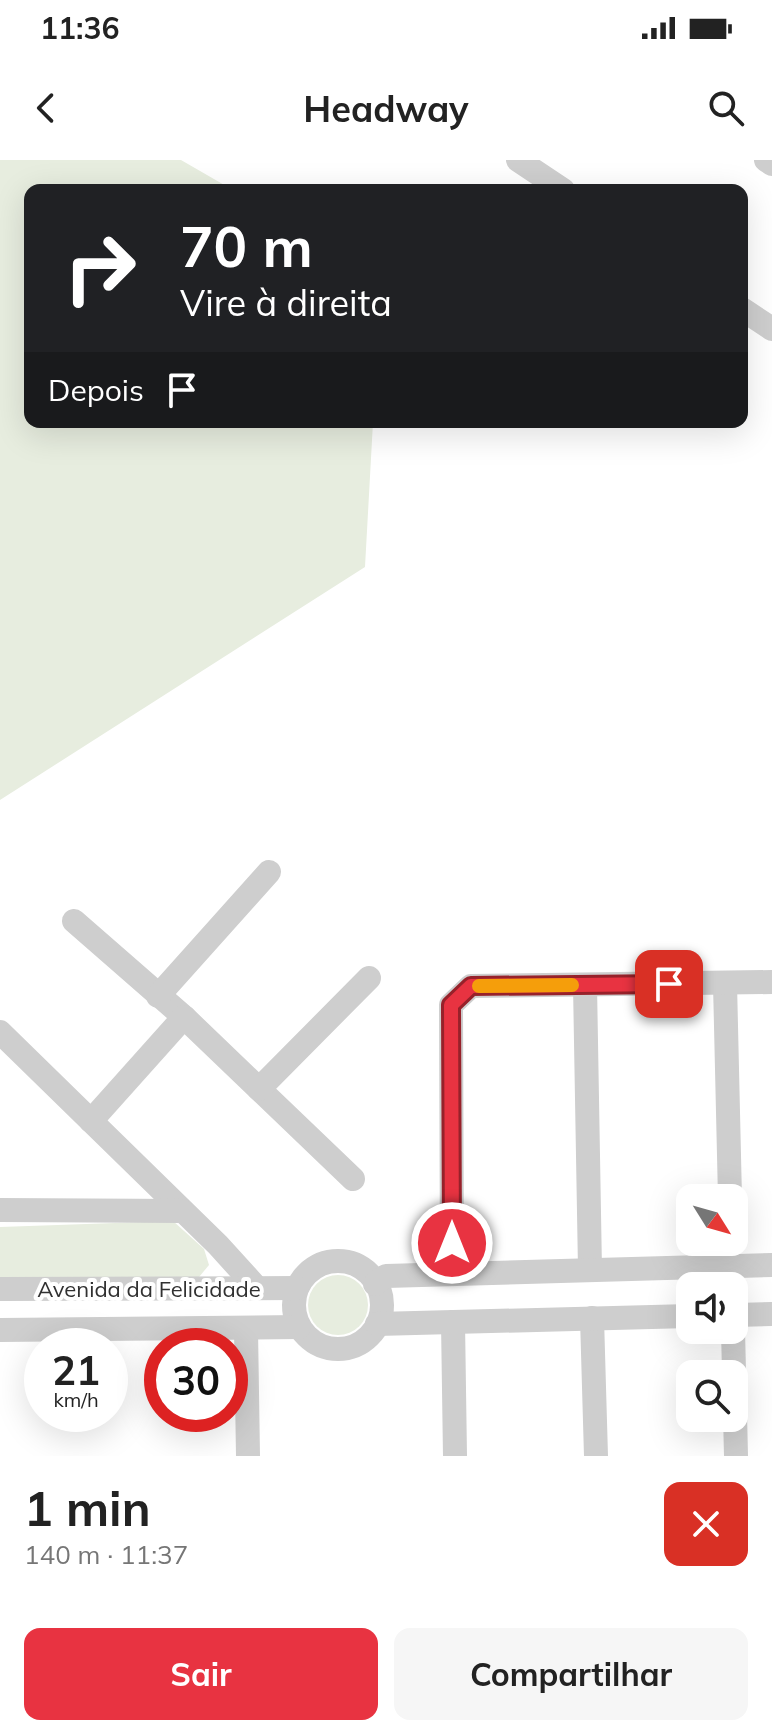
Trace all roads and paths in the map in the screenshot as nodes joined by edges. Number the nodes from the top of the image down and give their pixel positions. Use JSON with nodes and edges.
{"nodes":[{"id":1,"x":518,"y":160,"type":"edge"},
{"id":2,"x":766,"y":160,"type":"edge"},
{"id":3,"x":772,"y":164,"type":"edge"},
{"id":4,"x":554,"y":184,"type":"edge"},
{"id":5,"x":748,"y":313,"type":"edge"},
{"id":6,"x":772,"y":329,"type":"edge"},
{"id":7,"x":269,"y":872,"type":"dead end"},
{"id":8,"x":74,"y":921,"type":"dead end"},
{"id":9,"x":369,"y":978,"type":"dead end"},
{"id":10,"x":772,"y":982,"type":"edge"},
{"id":11,"x":725,"y":983,"type":"junction"},
{"id":12,"x":585,"y":985,"type":"junction"},
{"id":13,"x":158,"y":996,"type":"junction"},
{"id":14,"x":184,"y":1017,"type":"junction"},
{"id":15,"x":0,"y":1032,"type":"edge"},
{"id":16,"x":259,"y":1089,"type":"junction"},
{"id":17,"x":91,"y":1121,"type":"junction"},
{"id":18,"x":353,"y":1179,"type":"dead end"},
{"id":19,"x":730,"y":1184,"type":"edge"},
{"id":20,"x":0,"y":1210,"type":"edge"},
{"id":21,"x":182,"y":1211,"type":"junction"},
{"id":22,"x":713,"y":1256,"type":"edge"},
{"id":23,"x":739,"y":1256,"type":"edge"},
{"id":24,"x":772,"y":1265,"type":"edge"},
{"id":25,"x":590,"y":1269,"type":"junction"},
{"id":26,"x":452,"y":1273,"type":"junction"},
{"id":27,"x":375,"y":1284,"type":"junction"},
{"id":28,"x":257,"y":1288,"type":"junction"},
{"id":29,"x":297,"y":1288,"type":"junction"},
{"id":30,"x":0,"y":1289,"type":"edge"},
{"id":31,"x":772,"y":1314,"type":"edge"},
{"id":32,"x":748,"y":1315,"type":"edge"},
{"id":33,"x":676,"y":1316,"type":"edge"},
{"id":34,"x":592,"y":1318,"type":"junction"},
{"id":35,"x":453,"y":1322,"type":"junction"},
{"id":36,"x":377,"y":1324,"type":"junction"},
{"id":37,"x":299,"y":1327,"type":"junction"},
{"id":38,"x":144,"y":1329,"type":"edge"},
{"id":39,"x":248,"y":1329,"type":"edge"},
{"id":40,"x":0,"y":1330,"type":"edge"},
{"id":41,"x":733,"y":1344,"type":"edge"},
{"id":42,"x":248,"y":1432,"type":"edge"},
{"id":43,"x":248,"y":1456,"type":"edge"},
{"id":44,"x":455,"y":1456,"type":"edge"},
{"id":45,"x":596,"y":1456,"type":"edge"},
{"id":46,"x":736,"y":1456,"type":"edge"}],
"edges":[{"from":1,"to":4,"type":"street"},
{"from":2,"to":3,"type":"street"},
{"from":5,"to":6,"type":"street"},
{"from":7,"to":13,"type":"street"},
{"from":8,"to":13,"type":"street"},
{"from":9,"to":16,"type":"street"},
{"from":10,"to":11,"type":"street"},
{"from":11,"to":12,"type":"street"},
{"from":11,"to":19,"type":"street"},
{"from":12,"to":25,"type":"street"},
{"from":12,"to":26,"type":"street"},
{"from":13,"to":14,"type":"street"},
{"from":14,"to":16,"type":"street"},
{"from":14,"to":17,"type":"street"},
{"from":15,"to":17,"type":"street"},
{"from":16,"to":18,"type":"street"},
{"from":17,"to":21,"type":"street"},
{"from":20,"to":21,"type":"street"},
{"from":21,"to":28,"type":"street"},
{"from":22,"to":25,"type":"street"},
{"from":23,"to":24,"type":"street"},
{"from":25,"to":26,"type":"street"},
{"from":26,"to":27,"type":"street"},
{"from":27,"to":29,"type":"street"},
{"from":27,"to":36,"type":"street"},
{"from":28,"to":29,"type":"street","name":"Avenida da Felicidade"},
{"from":28,"to":30,"type":"street","name":"Avenida da Felicidade"},
{"from":29,"to":37,"type":"street","name":"Avenida da Felicidade"},
{"from":31,"to":32,"type":"street"},
{"from":33,"to":34,"type":"street"},
{"from":34,"to":35,"type":"street"},
{"from":34,"to":45,"type":"street"},
{"from":35,"to":36,"type":"street"},
{"from":35,"to":44,"type":"street"},
{"from":36,"to":37,"type":"street"},
{"from":37,"to":39,"type":"street","name":"Avenida da Felicidade"},
{"from":38,"to":40,"type":"street","name":"Avenida da Felicidade"},
{"from":41,"to":46,"type":"street"},
{"from":42,"to":43,"type":"street"}]}
